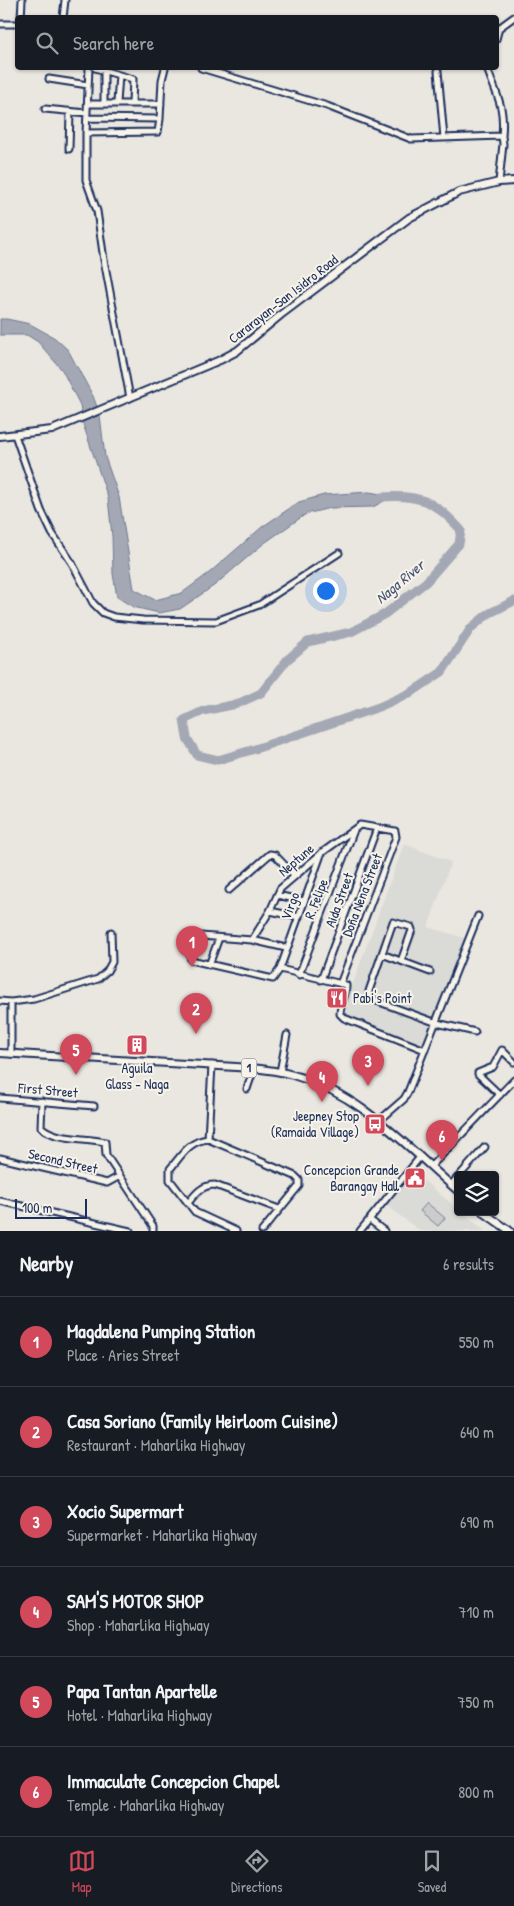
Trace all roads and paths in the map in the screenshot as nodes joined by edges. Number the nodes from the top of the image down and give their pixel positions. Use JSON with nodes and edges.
{"nodes":[{"id":1,"x":22,"y":0,"type":"edge"},
{"id":2,"x":66,"y":0,"type":"edge"},
{"id":3,"x":21,"y":15,"type":"edge"},
{"id":4,"x":64,"y":15,"type":"edge"},
{"id":5,"x":514,"y":17,"type":"edge"},
{"id":6,"x":0,"y":24,"type":"edge"},
{"id":7,"x":15,"y":24,"type":"edge"},
{"id":8,"x":499,"y":28,"type":"edge"},
{"id":9,"x":90,"y":70,"type":"edge"},
{"id":10,"x":104,"y":70,"type":"joint"},
{"id":11,"x":164,"y":70,"type":"edge"},
{"id":12,"x":208,"y":70,"type":"edge"},
{"id":13,"x":488,"y":70,"type":"edge"},
{"id":14,"x":438,"y":72,"type":"dead end"},
{"id":15,"x":119,"y":75,"type":"junction"},
{"id":16,"x":49,"y":79,"type":"dead end"},
{"id":17,"x":88,"y":84,"type":"junction"},
{"id":18,"x":117,"y":103,"type":"junction"},
{"id":19,"x":132,"y":103,"type":"junction"},
{"id":20,"x":88,"y":104,"type":"junction"},
{"id":21,"x":104,"y":104,"type":"junction"},
{"id":22,"x":161,"y":104,"type":"junction"},
{"id":23,"x":45,"y":109,"type":"dead end"},
{"id":24,"x":70,"y":112,"type":"junction"},
{"id":25,"x":87,"y":116,"type":"junction"},
{"id":26,"x":160,"y":119,"type":"junction"},
{"id":27,"x":86,"y":133,"type":"junction"},
{"id":28,"x":502,"y":136,"type":"junction"},
{"id":29,"x":444,"y":138,"type":"junction"},
{"id":30,"x":69,"y":149,"type":"dead end"},
{"id":31,"x":514,"y":181,"type":"edge"},
{"id":32,"x":498,"y":182,"type":"junction"},
{"id":33,"x":130,"y":398,"type":"junction"},
{"id":34,"x":15,"y":435,"type":"junction"},
{"id":35,"x":0,"y":436,"type":"edge"},
{"id":36,"x":339,"y":552,"type":"dead end"},
{"id":37,"x":377,"y":828,"type":"junction"},
{"id":38,"x":354,"y":830,"type":"junction"},
{"id":39,"x":322,"y":852,"type":"junction"},
{"id":40,"x":295,"y":876,"type":"junction"},
{"id":41,"x":229,"y":890,"type":"dead end"},
{"id":42,"x":277,"y":894,"type":"junction"},
{"id":43,"x":304,"y":901,"type":"junction"},
{"id":44,"x":270,"y":911,"type":"junction"},
{"id":45,"x":478,"y":916,"type":"dead end"},
{"id":46,"x":299,"y":917,"type":"junction"},
{"id":47,"x":112,"y":932,"type":"dead end"},
{"id":48,"x":219,"y":938,"type":"junction"},
{"id":49,"x":252,"y":940,"type":"junction"},
{"id":50,"x":286,"y":948,"type":"junction"},
{"id":51,"x":382,"y":954,"type":"junction"},
{"id":52,"x":401,"y":961,"type":"junction"},
{"id":53,"x":209,"y":965,"type":"junction"},
{"id":54,"x":280,"y":969,"type":"junction"},
{"id":55,"x":430,"y":972,"type":"dead end"},
{"id":56,"x":299,"y":975,"type":"junction"},
{"id":57,"x":321,"y":980,"type":"junction"},
{"id":58,"x":340,"y":984,"type":"junction"},
{"id":59,"x":0,"y":1001,"type":"edge"},
{"id":60,"x":12,"y":1002,"type":"junction"},
{"id":61,"x":437,"y":1023,"type":"junction"},
{"id":62,"x":475,"y":1032,"type":"dead end"},
{"id":63,"x":287,"y":1035,"type":"dead end"},
{"id":64,"x":425,"y":1050,"type":"junction"},
{"id":65,"x":0,"y":1054,"type":"edge"},
{"id":66,"x":12,"y":1054,"type":"junction"},
{"id":67,"x":514,"y":1062,"type":"edge"},
{"id":68,"x":212,"y":1066,"type":"junction"},
{"id":69,"x":254,"y":1068,"type":"junction"},
{"id":70,"x":280,"y":1072,"type":"junction"},
{"id":71,"x":514,"y":1080,"type":"edge"},
{"id":72,"x":247,"y":1090,"type":"dead end"},
{"id":73,"x":500,"y":1095,"type":"junction"},
{"id":74,"x":0,"y":1098,"type":"edge"},
{"id":75,"x":42,"y":1101,"type":"junction"},
{"id":76,"x":94,"y":1106,"type":"dead end"},
{"id":77,"x":380,"y":1120,"type":"junction"},
{"id":78,"x":208,"y":1139,"type":"junction"},
{"id":79,"x":485,"y":1147,"type":"dead end"},
{"id":80,"x":420,"y":1157,"type":"junction"},
{"id":81,"x":0,"y":1158,"type":"edge"},
{"id":82,"x":431,"y":1166,"type":"junction"},
{"id":83,"x":463,"y":1171,"type":"edge"},
{"id":84,"x":120,"y":1176,"type":"junction"},
{"id":85,"x":454,"y":1182,"type":"edge"},
{"id":86,"x":451,"y":1185,"type":"junction"},
{"id":87,"x":454,"y":1188,"type":"edge"},
{"id":88,"x":0,"y":1202,"type":"edge"},
{"id":89,"x":188,"y":1203,"type":"junction"},
{"id":90,"x":279,"y":1209,"type":"junction"},
{"id":91,"x":489,"y":1216,"type":"edge"},
{"id":92,"x":370,"y":1220,"type":"junction"},
{"id":93,"x":130,"y":1231,"type":"edge"},
{"id":94,"x":153,"y":1231,"type":"edge"},
{"id":95,"x":236,"y":1231,"type":"edge"},
{"id":96,"x":262,"y":1231,"type":"edge"},
{"id":97,"x":360,"y":1231,"type":"edge"},
{"id":98,"x":384,"y":1231,"type":"edge"},
{"id":99,"x":510,"y":1231,"type":"edge"}],
"edges":[{"from":1,"to":3,"type":"street"},
{"from":2,"to":4,"type":"street"},
{"from":5,"to":8,"type":"street"},
{"from":6,"to":7,"type":"street"},
{"from":9,"to":17,"type":"street"},
{"from":10,"to":15,"type":"street"},
{"from":10,"to":21,"type":"street"},
{"from":11,"to":22,"type":"street"},
{"from":12,"to":29,"type":"street"},
{"from":13,"to":28,"type":"street"},
{"from":14,"to":29,"type":"street"},
{"from":15,"to":18,"type":"street"},
{"from":15,"to":19,"type":"street"},
{"from":16,"to":17,"type":"street"},
{"from":17,"to":20,"type":"street"},
{"from":18,"to":19,"type":"street"},
{"from":18,"to":21,"type":"street"},
{"from":19,"to":22,"type":"street"},
{"from":20,"to":21,"type":"street"},
{"from":20,"to":25,"type":"street"},
{"from":22,"to":26,"type":"street"},
{"from":23,"to":24,"type":"street"},
{"from":24,"to":25,"type":"street"},
{"from":24,"to":30,"type":"street"},
{"from":25,"to":26,"type":"street"},
{"from":25,"to":27,"type":"street"},
{"from":26,"to":27,"type":"street"},
{"from":27,"to":33,"type":"street"},
{"from":28,"to":29,"type":"street"},
{"from":28,"to":32,"type":"street"},
{"from":31,"to":32,"type":"main road","name":"Cararayan-San Isidro Road"},
{"from":32,"to":33,"type":"main road","name":"Cararayan-San Isidro Road"},
{"from":33,"to":34,"type":"main road","name":"Cararayan-San Isidro Road"},
{"from":34,"to":35,"type":"main road","name":"Cararayan-San Isidro Road"},
{"from":34,"to":36,"type":"street"},
{"from":37,"to":38,"type":"street","name":"Neptune"},
{"from":37,"to":57,"type":"street","name":"Aida Street"},
{"from":37,"to":58,"type":"street","name":"Doña Nena Street"},
{"from":38,"to":39,"type":"street","name":"Neptune"},
{"from":38,"to":56,"type":"street","name":"R. Felipe"},
{"from":39,"to":40,"type":"street","name":"Neptune"},
{"from":39,"to":43,"type":"street","name":"Virgo"},
{"from":40,"to":41,"type":"street"},
{"from":40,"to":42,"type":"street","name":"Neptune"},
{"from":42,"to":43,"type":"street"},
{"from":42,"to":44,"type":"street","name":"Neptune"},
{"from":43,"to":46,"type":"street","name":"Virgo"},
{"from":44,"to":46,"type":"street"},
{"from":44,"to":49,"type":"street","name":"Neptune"},
{"from":45,"to":61,"type":"street"},
{"from":46,"to":50,"type":"street","name":"Virgo"},
{"from":47,"to":60,"type":"street"},
{"from":48,"to":49,"type":"street"},
{"from":48,"to":53,"type":"street"},
{"from":48,"to":53,"type":"street"},
{"from":49,"to":50,"type":"street"},
{"from":50,"to":54,"type":"street","name":"Virgo"},
{"from":51,"to":52,"type":"street"},
{"from":51,"to":52,"type":"street"},
{"from":51,"to":61,"type":"street"},
{"from":52,"to":55,"type":"street"},
{"from":53,"to":54,"type":"street"},
{"from":54,"to":56,"type":"street"},
{"from":56,"to":57,"type":"street"},
{"from":57,"to":58,"type":"street"},
{"from":58,"to":64,"type":"street"},
{"from":59,"to":60,"type":"street"},
{"from":60,"to":66,"type":"street"},
{"from":61,"to":62,"type":"street"},
{"from":61,"to":64,"type":"street"},
{"from":63,"to":70,"type":"street"},
{"from":64,"to":77,"type":"street"},
{"from":65,"to":66,"type":"main road","number":"1"},
{"from":66,"to":68,"type":"main road","number":"1"},
{"from":67,"to":73,"type":"street"},
{"from":68,"to":69,"type":"main road","number":"1"},
{"from":68,"to":78,"type":"street"},
{"from":69,"to":70,"type":"main road","number":"1"},
{"from":69,"to":72,"type":"street"},
{"from":70,"to":77,"type":"main road","number":"1"},
{"from":71,"to":73,"type":"street"},
{"from":73,"to":82,"type":"street"},
{"from":74,"to":75,"type":"street","name":"First Street"},
{"from":75,"to":76,"type":"street","name":"First Street"},
{"from":75,"to":84,"type":"street"},
{"from":77,"to":80,"type":"main road","number":"1"},
{"from":78,"to":89,"type":"street"},
{"from":78,"to":90,"type":"street"},
{"from":79,"to":83,"type":"street"},
{"from":80,"to":82,"type":"main road","number":"1"},
{"from":80,"to":92,"type":"street"},
{"from":81,"to":84,"type":"street","name":"Second Street"},
{"from":82,"to":86,"type":"main road","number":"1"},
{"from":84,"to":94,"type":"street"},
{"from":85,"to":86,"type":"street"},
{"from":86,"to":87,"type":"main road","number":"1"},
{"from":88,"to":93,"type":"street"},
{"from":89,"to":90,"type":"street"},
{"from":89,"to":95,"type":"street"},
{"from":90,"to":96,"type":"street"},
{"from":91,"to":99,"type":"main road"},
{"from":92,"to":97,"type":"street"},
{"from":92,"to":98,"type":"street"}]}
